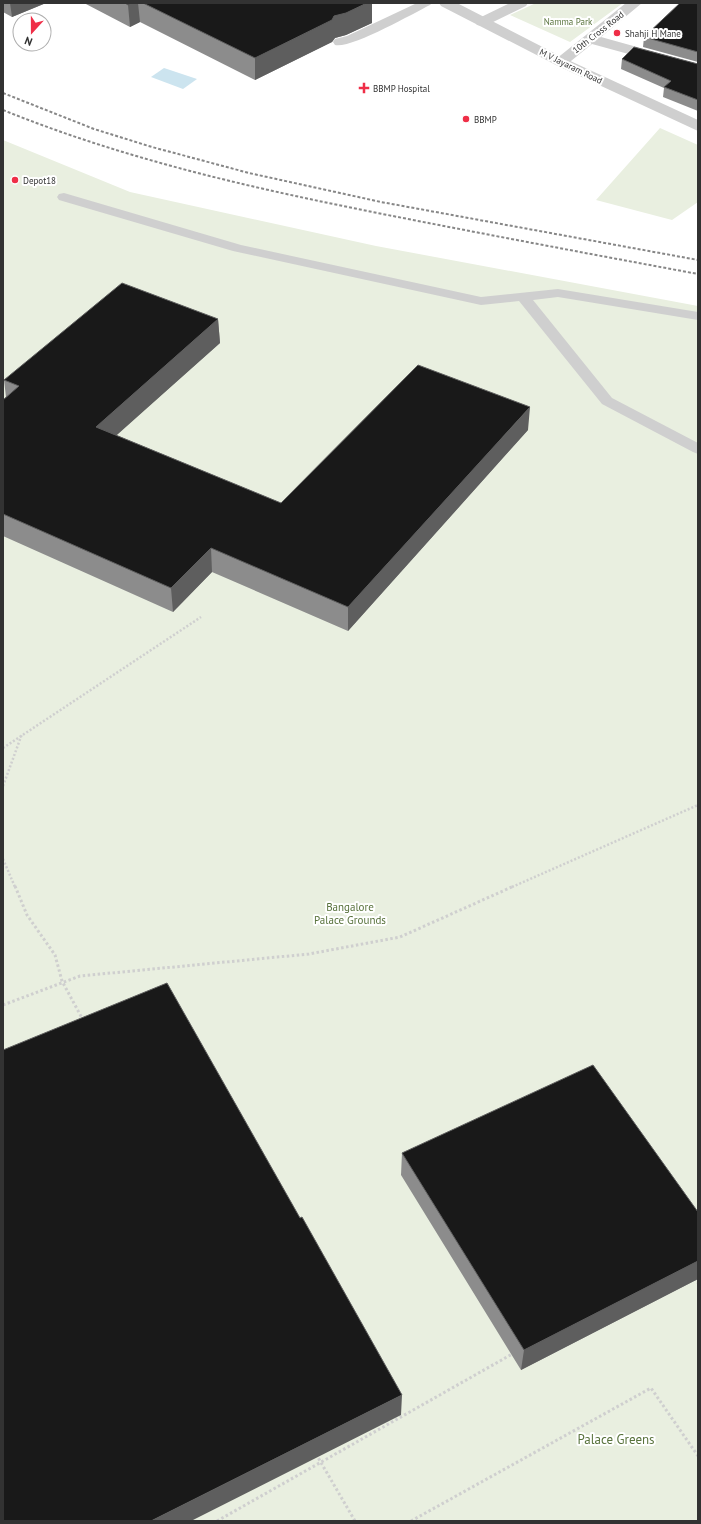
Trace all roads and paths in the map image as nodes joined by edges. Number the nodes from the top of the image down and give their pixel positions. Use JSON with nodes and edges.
{"nodes":[{"id":1,"x":426,"y":3,"type":"edge"},
{"id":2,"x":446,"y":3,"type":"edge"},
{"id":3,"x":521,"y":3,"type":"edge"},
{"id":4,"x":635,"y":3,"type":"edge"},
{"id":5,"x":482,"y":22,"type":"junction"},
{"id":6,"x":590,"y":39,"type":"junction"},
{"id":7,"x":339,"y":42,"type":"edge"},
{"id":8,"x":561,"y":62,"type":"junction"},
{"id":9,"x":698,"y":69,"type":"edge"},
{"id":10,"x":698,"y":126,"type":"edge"},
{"id":11,"x":64,"y":197,"type":"dead end"},
{"id":12,"x":522,"y":296,"type":"junction"},
{"id":13,"x":698,"y":316,"type":"edge"},
{"id":14,"x":698,"y":449,"type":"edge"},
{"id":15,"x":201,"y":616,"type":"dead end"},
{"id":16,"x":22,"y":734,"type":"junction"},
{"id":17,"x":3,"y":748,"type":"edge"},
{"id":18,"x":3,"y":786,"type":"edge"},
{"id":19,"x":698,"y":805,"type":"edge"},
{"id":20,"x":3,"y":858,"type":"edge"},
{"id":21,"x":62,"y":981,"type":"junction"},
{"id":22,"x":3,"y":1005,"type":"edge"},
{"id":23,"x":84,"y":1023,"type":"edge"},
{"id":24,"x":693,"y":1277,"type":"edge"},
{"id":25,"x":698,"y":1283,"type":"edge"},
{"id":26,"x":521,"y":1349,"type":"edge"},
{"id":27,"x":313,"y":1449,"type":"edge"},
{"id":28,"x":698,"y":1456,"type":"edge"},
{"id":29,"x":320,"y":1463,"type":"junction"},
{"id":30,"x":217,"y":1521,"type":"edge"},
{"id":31,"x":355,"y":1521,"type":"edge"},
{"id":32,"x":411,"y":1521,"type":"edge"}],
"edges":[{"from":1,"to":7,"type":"lane"},
{"from":2,"to":5,"type":"street","name":"M V Jayaram Road"},
{"from":3,"to":5,"type":"street"},
{"from":4,"to":6,"type":"street","name":"10th Cross Road"},
{"from":5,"to":8,"type":"street","name":"M V Jayaram Road"},
{"from":6,"to":8,"type":"street","name":"10th Cross Road"},
{"from":6,"to":9,"type":"street"},
{"from":8,"to":10,"type":"street","name":"M V Jayaram Road"},
{"from":11,"to":12,"type":"lane"},
{"from":12,"to":13,"type":"lane"},
{"from":12,"to":14,"type":"lane"},
{"from":15,"to":16,"type":"path"},
{"from":16,"to":17,"type":"path"},
{"from":16,"to":18,"type":"path"},
{"from":19,"to":21,"type":"path"},
{"from":20,"to":21,"type":"path"},
{"from":21,"to":22,"type":"path"},
{"from":21,"to":23,"type":"path"},
{"from":24,"to":25,"type":"path"},
{"from":26,"to":29,"type":"path"},
{"from":27,"to":29,"type":"path"},
{"from":28,"to":32,"type":"path"},
{"from":29,"to":30,"type":"path"},
{"from":29,"to":31,"type":"path"}]}
